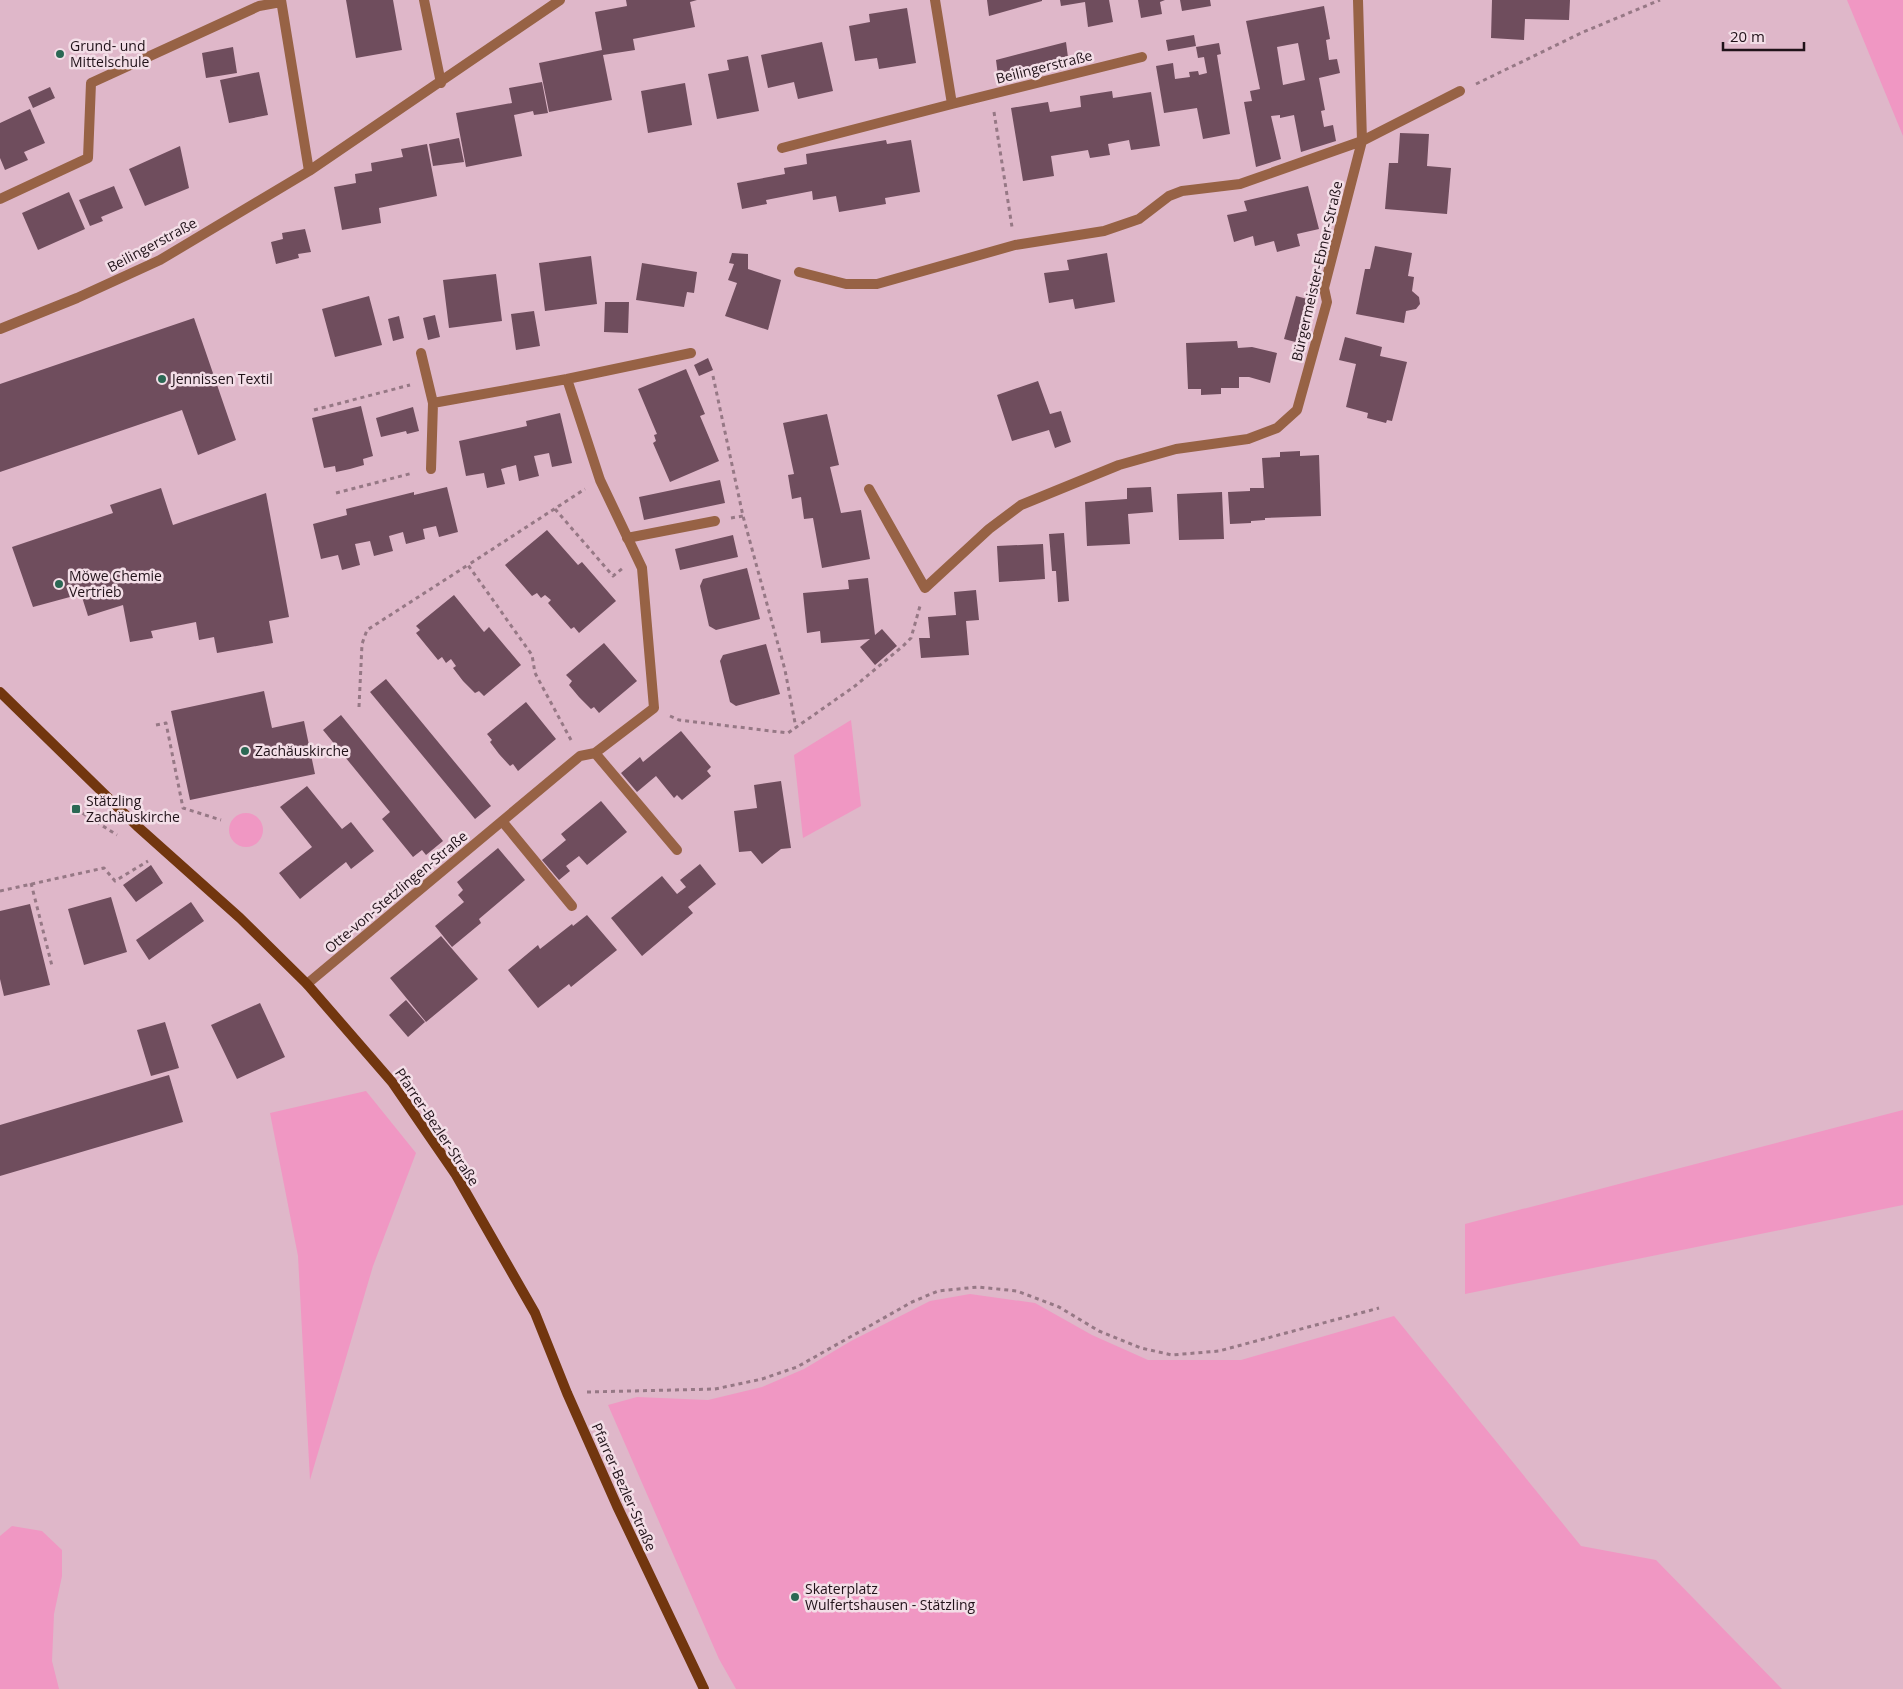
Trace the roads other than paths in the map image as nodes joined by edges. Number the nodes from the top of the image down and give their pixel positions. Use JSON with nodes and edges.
{"nodes":[{"id":1,"x":424,"y":0,"type":"edge"},
{"id":2,"x":560,"y":0,"type":"edge"},
{"id":3,"x":935,"y":0,"type":"edge"},
{"id":4,"x":1358,"y":0,"type":"edge"},
{"id":5,"x":281,"y":1,"type":"edge"},
{"id":6,"x":1142,"y":56,"type":"dead end"},
{"id":7,"x":441,"y":83,"type":"junction"},
{"id":8,"x":1460,"y":91,"type":"road end"},
{"id":9,"x":952,"y":104,"type":"junction"},
{"id":10,"x":1362,"y":141,"type":"junction"},
{"id":11,"x":782,"y":148,"type":"dead end"},
{"id":12,"x":309,"y":171,"type":"junction"},
{"id":13,"x":0,"y":199,"type":"edge"},
{"id":14,"x":799,"y":272,"type":"dead end"},
{"id":15,"x":0,"y":329,"type":"edge"},
{"id":16,"x":421,"y":353,"type":"dead end"},
{"id":17,"x":690,"y":353,"type":"dead end"},
{"id":18,"x":567,"y":379,"type":"junction"},
{"id":19,"x":433,"y":403,"type":"junction"},
{"id":20,"x":431,"y":468,"type":"road end"},
{"id":21,"x":870,"y":489,"type":"dead end"},
{"id":22,"x":715,"y":521,"type":"dead end"},
{"id":23,"x":627,"y":538,"type":"junction"},
{"id":24,"x":0,"y":692,"type":"edge"},
{"id":25,"x":596,"y":753,"type":"junction"},
{"id":26,"x":502,"y":821,"type":"junction"},
{"id":27,"x":677,"y":850,"type":"dead end"},
{"id":28,"x":572,"y":906,"type":"dead end"},
{"id":29,"x":307,"y":984,"type":"junction"},
{"id":30,"x":703,"y":1686,"type":"edge"}],
"edges":[{"from":1,"to":7,"type":"street"},
{"from":2,"to":7,"type":"street","name":"Beilingerstraße"},
{"from":3,"to":9,"type":"street"},
{"from":4,"to":10,"type":"street","name":"Bürgermeister-Ebner-Straße"},
{"from":5,"to":12,"type":"street"},
{"from":5,"to":13,"type":"street"},
{"from":6,"to":9,"type":"street","name":"Beilingerstraße"},
{"from":7,"to":12,"type":"street","name":"Beilingerstraße"},
{"from":8,"to":10,"type":"street"},
{"from":9,"to":11,"type":"street","name":"Beilingerstraße"},
{"from":10,"to":14,"type":"street"},
{"from":10,"to":21,"type":"street","name":"Bürgermeister-Ebner-Straße"},
{"from":12,"to":15,"type":"street","name":"Beilingerstraße"},
{"from":16,"to":19,"type":"street"},
{"from":17,"to":18,"type":"street"},
{"from":18,"to":19,"type":"street"},
{"from":18,"to":23,"type":"street"},
{"from":19,"to":20,"type":"street"},
{"from":22,"to":23,"type":"street"},
{"from":23,"to":25,"type":"street","name":"Otte-von-Stetzlingen-Straße"},
{"from":24,"to":29,"type":"street","name":"Pfarrer-Bezler-Straße"},
{"from":25,"to":26,"type":"street","name":"Otte-von-Stetzlingen-Straße"},
{"from":25,"to":27,"type":"street"},
{"from":26,"to":28,"type":"street"},
{"from":26,"to":29,"type":"street","name":"Otte-von-Stetzlingen-Straße"},
{"from":29,"to":30,"type":"street","name":"Pfarrer-Bezler-Straße"}]}
